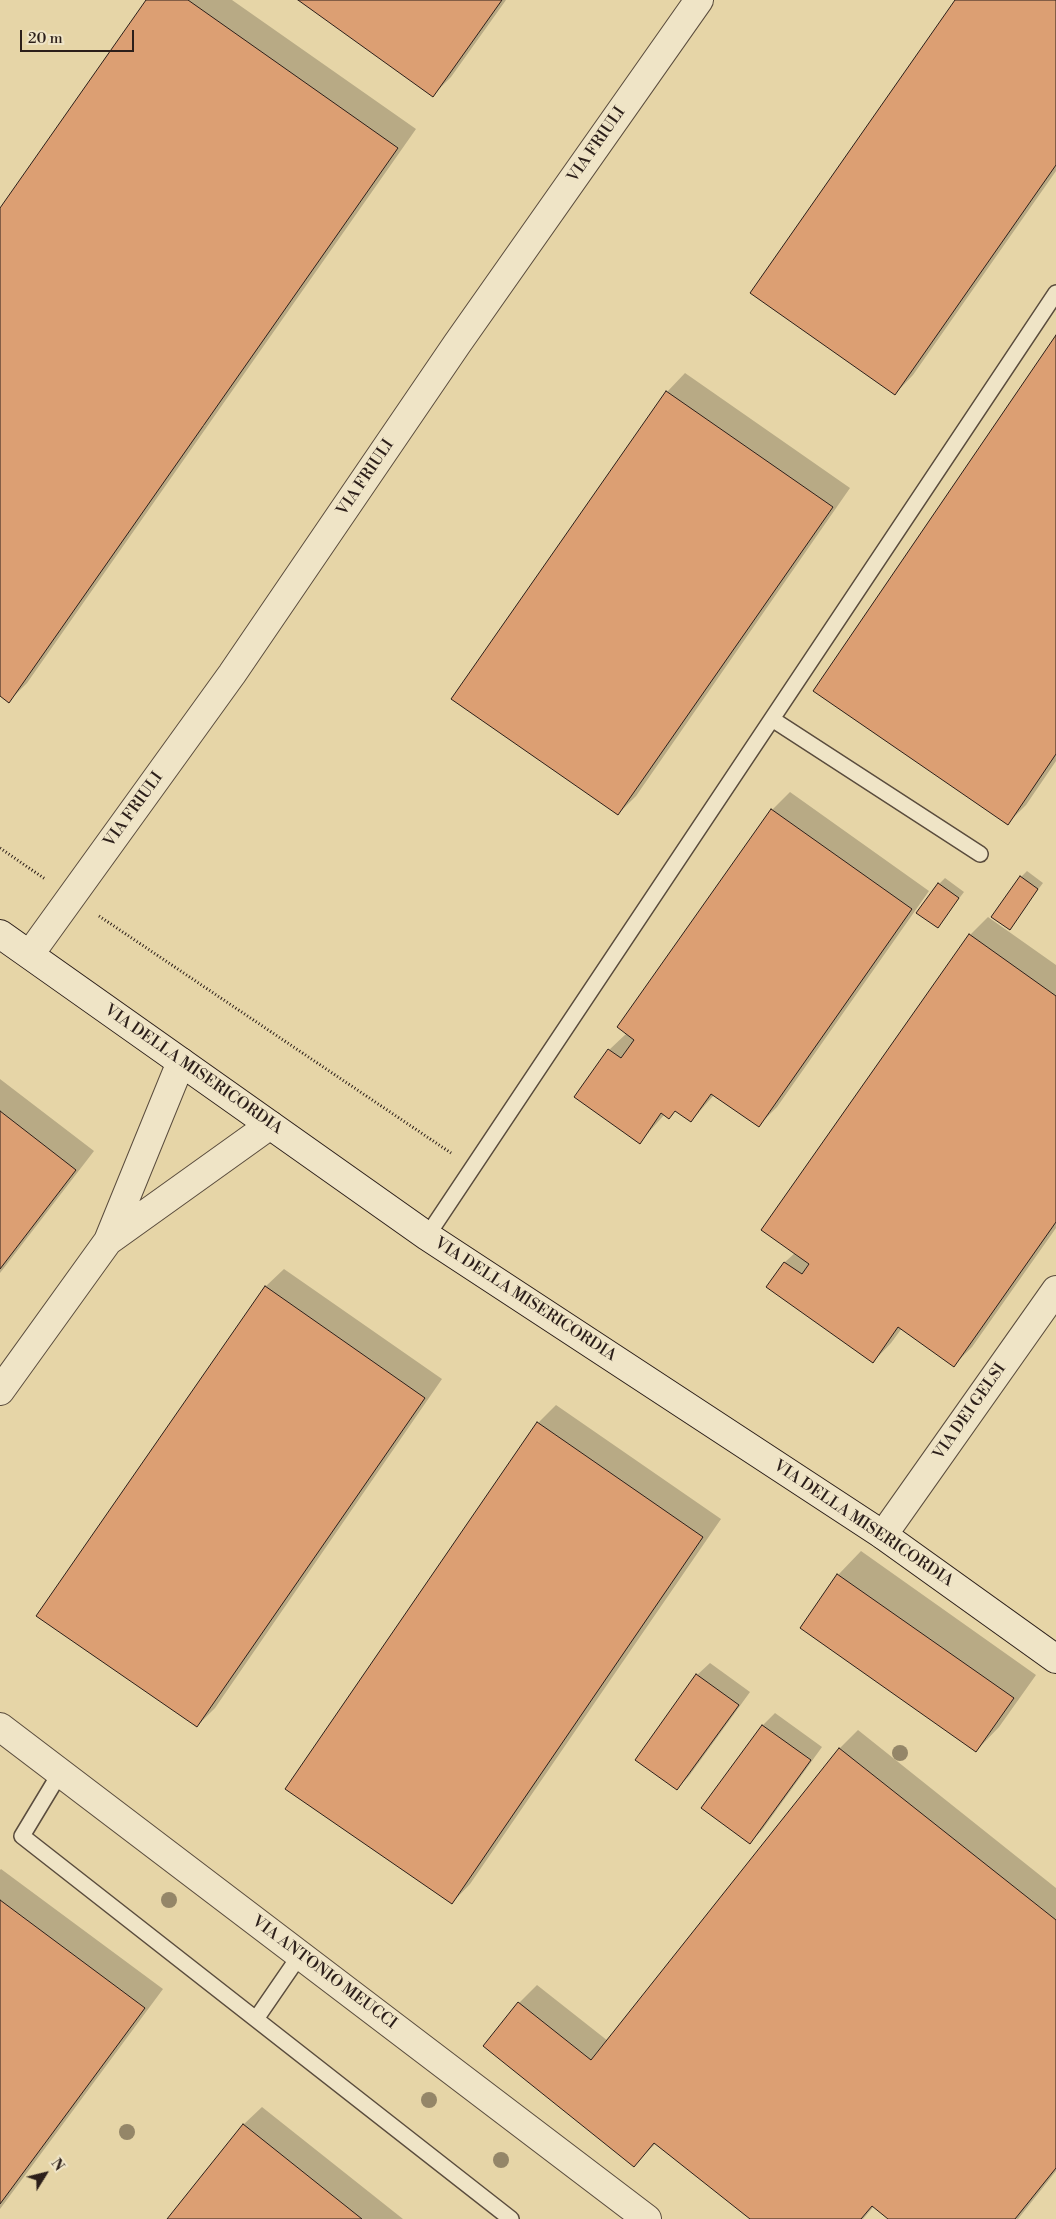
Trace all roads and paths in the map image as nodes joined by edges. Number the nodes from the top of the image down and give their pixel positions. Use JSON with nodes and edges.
{"nodes":[{"id":1,"x":699,"y":0,"type":"edge"},
{"id":2,"x":1056,"y":293,"type":"edge"},
{"id":3,"x":772,"y":719,"type":"junction"},
{"id":4,"x":0,"y":848,"type":"edge"},
{"id":5,"x":980,"y":854,"type":"dead end"},
{"id":6,"x":71,"y":897,"type":"junction"},
{"id":7,"x":0,"y":934,"type":"edge"},
{"id":8,"x":30,"y":954,"type":"junction"},
{"id":9,"x":182,"y":1062,"type":"junction"},
{"id":10,"x":270,"y":1125,"type":"junction"},
{"id":11,"x":473,"y":1168,"type":"junction"},
{"id":12,"x":427,"y":1236,"type":"junction"},
{"id":13,"x":108,"y":1240,"type":"junction"},
{"id":14,"x":1056,"y":1290,"type":"edge"},
{"id":15,"x":0,"y":1391,"type":"edge"},
{"id":16,"x":884,"y":1535,"type":"junction"},
{"id":17,"x":1056,"y":1659,"type":"edge"},
{"id":18,"x":0,"y":1727,"type":"edge"},
{"id":19,"x":60,"y":1773,"type":"junction"},
{"id":20,"x":300,"y":1955,"type":"junction"},
{"id":21,"x":256,"y":2019,"type":"junction"},
{"id":22,"x":511,"y":2219,"type":"edge"},
{"id":23,"x":647,"y":2219,"type":"edge"}],
"edges":[{"from":1,"to":6,"type":"street","name":"VIA FRIULI"},
{"from":2,"to":3,"type":"lane"},
{"from":3,"to":5,"type":"lane"},
{"from":3,"to":11,"type":"lane"},
{"from":4,"to":6,"type":"path"},
{"from":6,"to":8,"type":"street","name":"VIA FRIULI"},
{"from":6,"to":11,"type":"path"},
{"from":7,"to":8,"type":"street","name":"VIA DELLA MISERICORDIA"},
{"from":8,"to":9,"type":"street","name":"VIA DELLA MISERICORDIA"},
{"from":9,"to":10,"type":"street","name":"VIA DELLA MISERICORDIA"},
{"from":9,"to":13,"type":"street"},
{"from":10,"to":12,"type":"street","name":"VIA DELLA MISERICORDIA"},
{"from":10,"to":13,"type":"street"},
{"from":11,"to":12,"type":"lane"},
{"from":12,"to":16,"type":"street","name":"VIA DELLA MISERICORDIA"},
{"from":13,"to":15,"type":"street"},
{"from":14,"to":16,"type":"street","name":"VIA DEI GELSI"},
{"from":16,"to":17,"type":"street","name":"VIA DELLA MISERICORDIA"},
{"from":18,"to":19,"type":"street","name":"VIA ANTONIO MEUCCI"},
{"from":19,"to":20,"type":"street","name":"VIA ANTONIO MEUCCI"},
{"from":19,"to":21,"type":"lane"},
{"from":20,"to":21,"type":"lane"},
{"from":20,"to":23,"type":"street","name":"VIA ANTONIO MEUCCI"},
{"from":21,"to":22,"type":"lane"}]}
